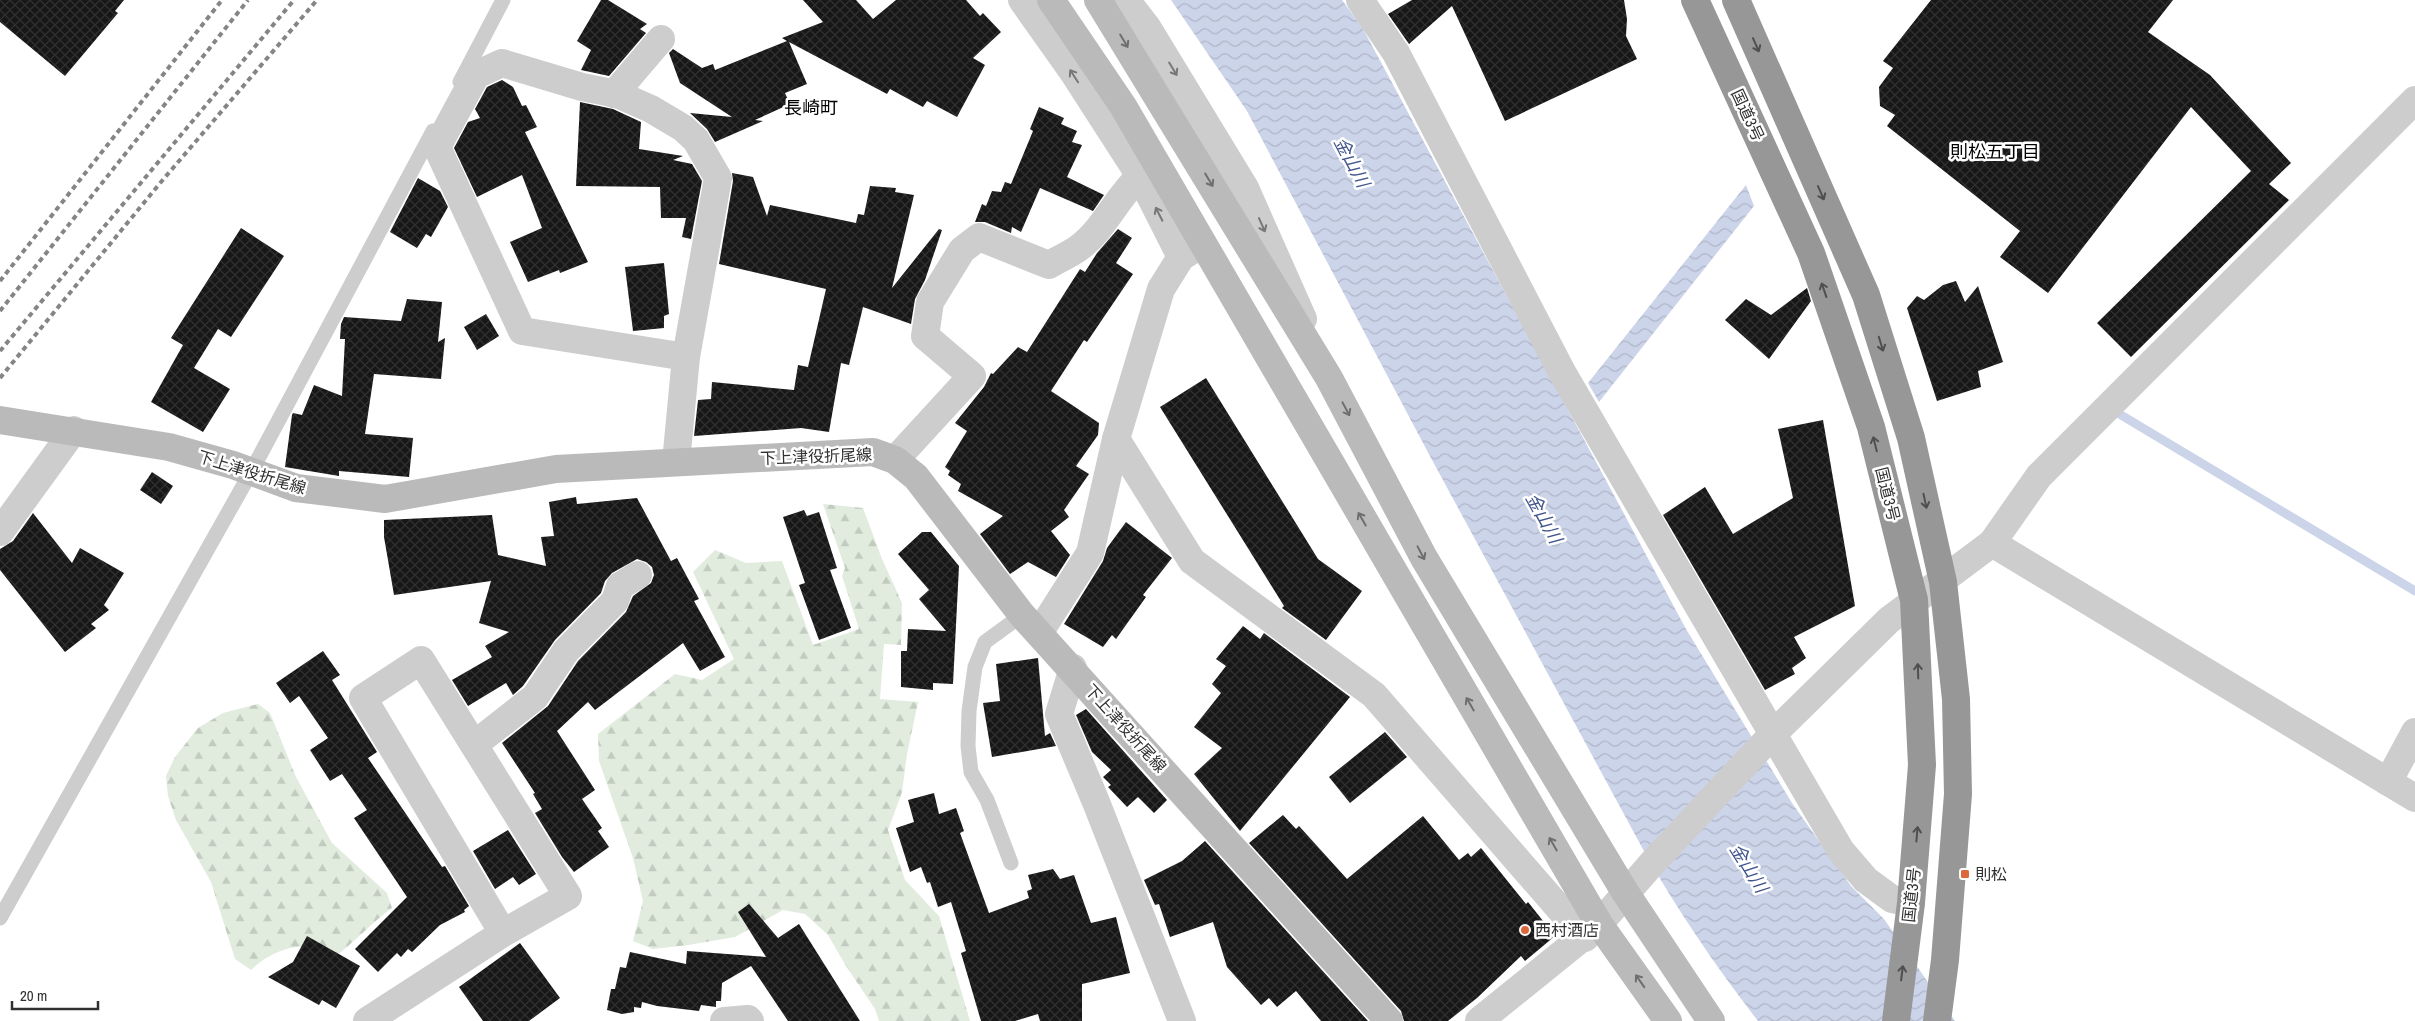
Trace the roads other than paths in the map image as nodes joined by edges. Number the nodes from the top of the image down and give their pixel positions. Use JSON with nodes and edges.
{"nodes":[{"id":1,"x":503,"y":0,"type":"edge"},
{"id":2,"x":1022,"y":0,"type":"edge"},
{"id":3,"x":1098,"y":0,"type":"edge"},
{"id":4,"x":1126,"y":0,"type":"edge"},
{"id":5,"x":1360,"y":0,"type":"edge"},
{"id":6,"x":1695,"y":0,"type":"edge"},
{"id":7,"x":1736,"y":0,"type":"edge"},
{"id":8,"x":1052,"y":1,"type":"edge"},
{"id":9,"x":660,"y":39,"type":"dead end"},
{"id":10,"x":614,"y":94,"type":"junction"},
{"id":11,"x":2415,"y":100,"type":"edge"},
{"id":12,"x":1140,"y":176,"type":"junction"},
{"id":13,"x":1192,"y":251,"type":"junction"},
{"id":14,"x":686,"y":357,"type":"junction"},
{"id":15,"x":1329,"y":378,"type":"junction"},
{"id":16,"x":0,"y":420,"type":"edge"},
{"id":17,"x":74,"y":430,"type":"junction"},
{"id":18,"x":1116,"y":439,"type":"junction"},
{"id":19,"x":895,"y":460,"type":"junction"},
{"id":20,"x":676,"y":462,"type":"junction"},
{"id":21,"x":250,"y":472,"type":"junction"},
{"id":22,"x":0,"y":532,"type":"edge"},
{"id":23,"x":1992,"y":543,"type":"junction"},
{"id":24,"x":638,"y":575,"type":"dead end"},
{"id":25,"x":1942,"y":582,"type":"junction"},
{"id":26,"x":1914,"y":600,"type":"junction"},
{"id":27,"x":1031,"y":624,"type":"junction"},
{"id":28,"x":1073,"y":668,"type":"junction"},
{"id":29,"x":2415,"y":732,"type":"edge"},
{"id":30,"x":1772,"y":734,"type":"junction"},
{"id":31,"x":475,"y":744,"type":"junction"},
{"id":32,"x":2388,"y":782,"type":"junction"},
{"id":33,"x":2415,"y":798,"type":"edge"},
{"id":34,"x":1011,"y":863,"type":"dead end"},
{"id":35,"x":1625,"y":892,"type":"junction"},
{"id":36,"x":1910,"y":910,"type":"junction"},
{"id":37,"x":0,"y":918,"type":"edge"},
{"id":38,"x":1592,"y":931,"type":"junction"},
{"id":39,"x":503,"y":933,"type":"junction"},
{"id":40,"x":368,"y":1021,"type":"edge"},
{"id":41,"x":724,"y":1021,"type":"edge"},
{"id":42,"x":750,"y":1021,"type":"edge"},
{"id":43,"x":1182,"y":1021,"type":"edge"},
{"id":44,"x":1389,"y":1021,"type":"edge"},
{"id":45,"x":1479,"y":1021,"type":"edge"},
{"id":46,"x":1668,"y":1021,"type":"edge"},
{"id":47,"x":1711,"y":1021,"type":"edge"},
{"id":48,"x":1896,"y":1021,"type":"edge"},
{"id":49,"x":1938,"y":1021,"type":"edge"}],
"edges":[{"from":1,"to":21,"type":"lane"},
{"from":12,"to":2,"type":"street","one_way":true},
{"from":3,"to":15,"type":"street","one_way":true},
{"from":4,"to":15,"type":"street","one_way":true},
{"from":5,"to":30,"type":"street"},
{"from":26,"to":6,"type":"highway","name":"国道3号","one_way":true},
{"from":7,"to":25,"type":"highway","name":"国道3号","one_way":true},
{"from":8,"to":13,"type":"street"},
{"from":9,"to":10,"type":"street"},
{"from":10,"to":14,"type":"street"},
{"from":10,"to":14,"type":"street"},
{"from":11,"to":23,"type":"street"},
{"from":13,"to":12,"type":"street","one_way":true},
{"from":12,"to":19,"type":"street"},
{"from":13,"to":18,"type":"street"},
{"from":38,"to":13,"type":"street","one_way":true},
{"from":14,"to":20,"type":"street"},
{"from":15,"to":35,"type":"street","one_way":true},
{"from":16,"to":17,"type":"street","name":"下上津役折尾線"},
{"from":17,"to":21,"type":"street","name":"下上津役折尾線"},
{"from":17,"to":22,"type":"street"},
{"from":18,"to":27,"type":"street"},
{"from":18,"to":38,"type":"street"},
{"from":19,"to":20,"type":"street","name":"下上津役折尾線"},
{"from":19,"to":27,"type":"street","name":"下上津役折尾線"},
{"from":20,"to":21,"type":"street","name":"下上津役折尾線"},
{"from":21,"to":37,"type":"lane"},
{"from":23,"to":25,"type":"street"},
{"from":23,"to":32,"type":"street"},
{"from":24,"to":31,"type":"street"},
{"from":25,"to":26,"type":"street"},
{"from":25,"to":49,"type":"highway","name":"国道3号"},
{"from":26,"to":30,"type":"street"},
{"from":36,"to":26,"type":"highway","name":"国道3号","one_way":true},
{"from":27,"to":28,"type":"street","name":"下上津役折尾線"},
{"from":27,"to":34,"type":"lane"},
{"from":28,"to":43,"type":"street"},
{"from":28,"to":44,"type":"street","name":"下上津役折尾線"},
{"from":29,"to":32,"type":"street"},
{"from":30,"to":35,"type":"street"},
{"from":30,"to":36,"type":"street"},
{"from":31,"to":39,"type":"street"},
{"from":31,"to":39,"type":"street"},
{"from":32,"to":33,"type":"street"},
{"from":35,"to":38,"type":"street"},
{"from":35,"to":47,"type":"street"},
{"from":48,"to":36,"type":"highway","name":"国道3号","one_way":true},
{"from":38,"to":45,"type":"street"},
{"from":46,"to":38,"type":"street","one_way":true},
{"from":39,"to":40,"type":"street"},
{"from":41,"to":42,"type":"street"}]}
